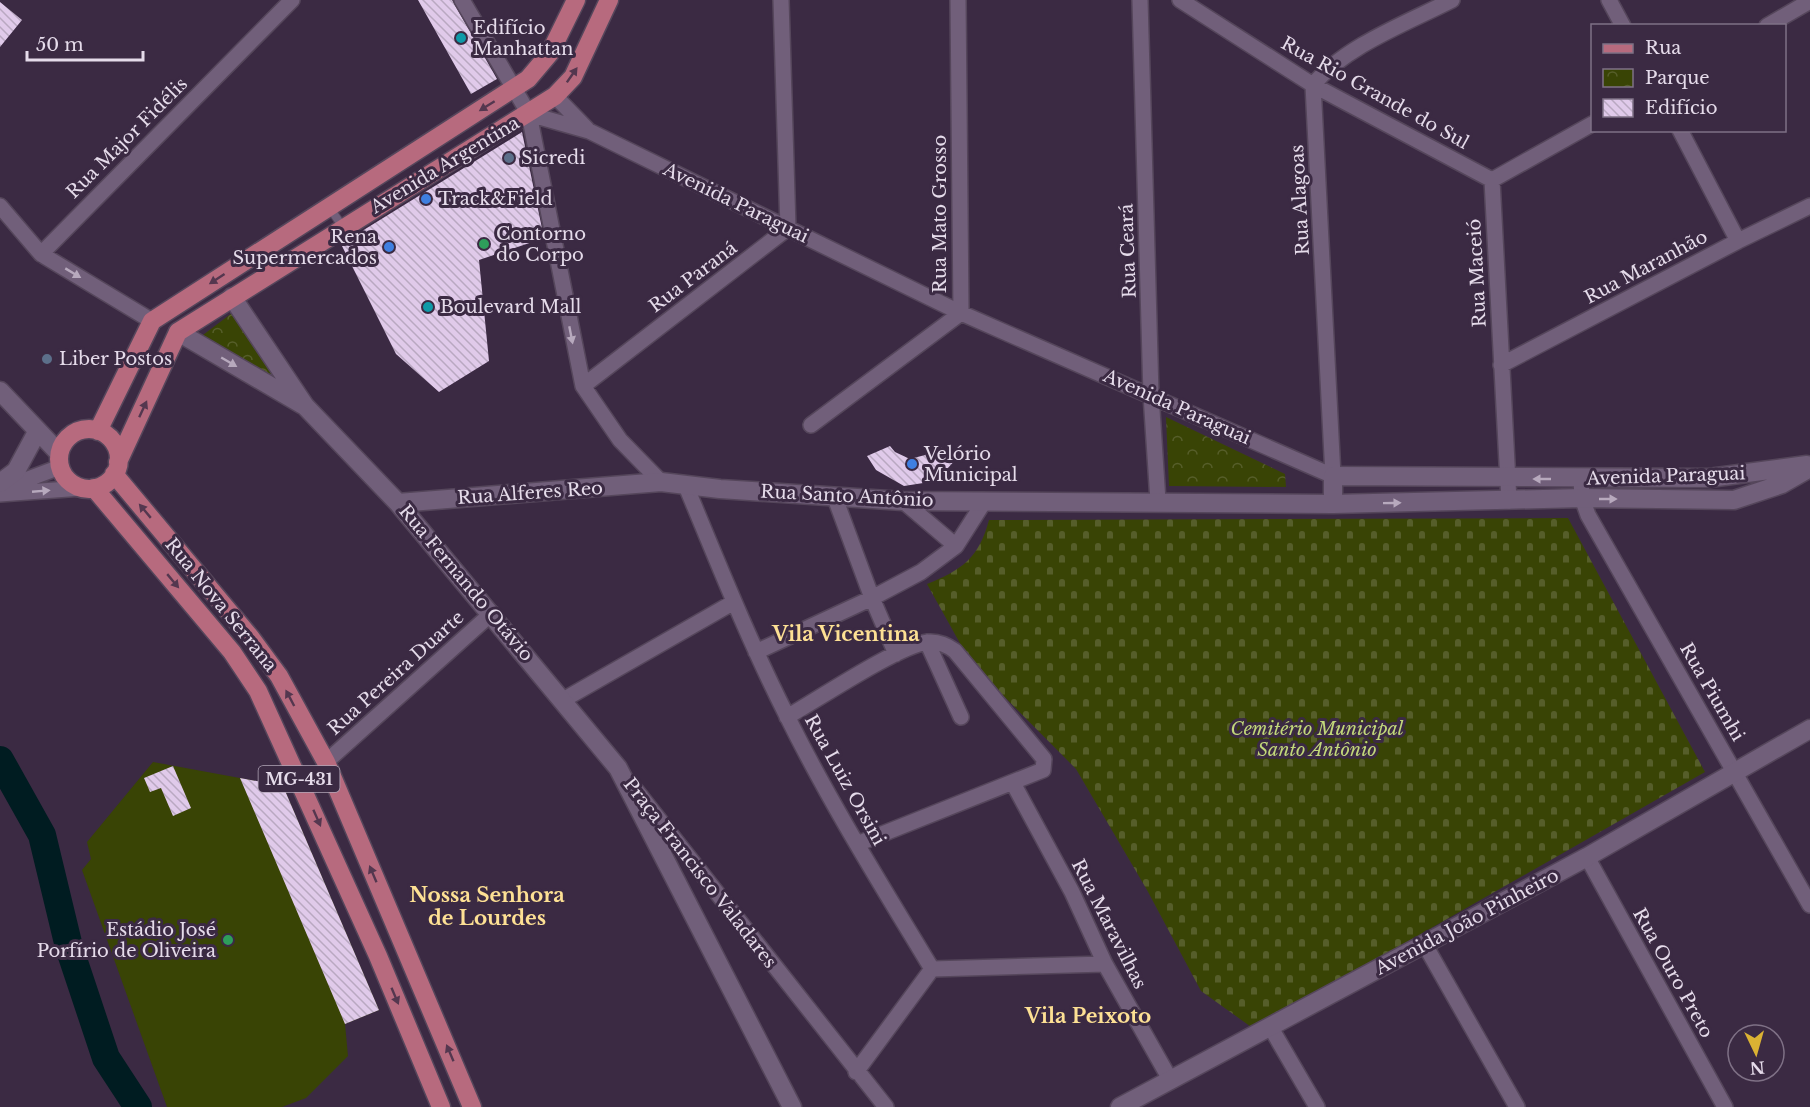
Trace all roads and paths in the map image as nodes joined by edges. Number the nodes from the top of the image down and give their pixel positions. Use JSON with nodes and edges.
{"nodes":[{"id":1,"x":292,"y":0,"type":"edge"},
{"id":2,"x":462,"y":0,"type":"edge"},
{"id":3,"x":576,"y":0,"type":"edge"},
{"id":4,"x":609,"y":0,"type":"edge"},
{"id":5,"x":781,"y":0,"type":"edge"},
{"id":6,"x":958,"y":0,"type":"edge"},
{"id":7,"x":1140,"y":0,"type":"edge"},
{"id":8,"x":1180,"y":0,"type":"edge"},
{"id":9,"x":1452,"y":0,"type":"edge"},
{"id":10,"x":1609,"y":0,"type":"edge"},
{"id":11,"x":1810,"y":1,"type":"edge"},
{"id":12,"x":1622,"y":24,"type":"edge"},
{"id":13,"x":1770,"y":24,"type":"edge"},
{"id":14,"x":1313,"y":85,"type":"junction"},
{"id":15,"x":515,"y":89,"type":"junction"},
{"id":16,"x":555,"y":96,"type":"junction"},
{"id":17,"x":529,"y":114,"type":"junction"},
{"id":18,"x":1591,"y":125,"type":"edge"},
{"id":19,"x":589,"y":131,"type":"junction"},
{"id":20,"x":1681,"y":132,"type":"edge"},
{"id":21,"x":1491,"y":180,"type":"junction"},
{"id":22,"x":0,"y":206,"type":"edge"},
{"id":23,"x":328,"y":206,"type":"junction"},
{"id":24,"x":1808,"y":212,"type":"edge"},
{"id":25,"x":343,"y":227,"type":"junction"},
{"id":26,"x":788,"y":228,"type":"junction"},
{"id":27,"x":1738,"y":241,"type":"junction"},
{"id":28,"x":41,"y":254,"type":"junction"},
{"id":29,"x":232,"y":297,"type":"junction"},
{"id":30,"x":960,"y":313,"type":"junction"},
{"id":31,"x":152,"y":321,"type":"junction"},
{"id":32,"x":178,"y":332,"type":"junction"},
{"id":33,"x":1501,"y":365,"type":"junction"},
{"id":34,"x":583,"y":386,"type":"junction"},
{"id":35,"x":0,"y":392,"type":"edge"},
{"id":36,"x":1151,"y":395,"type":"junction"},
{"id":37,"x":305,"y":406,"type":"junction"},
{"id":38,"x":811,"y":425,"type":"dead end"},
{"id":39,"x":98,"y":431,"type":"junction"},
{"id":40,"x":37,"y":432,"type":"junction"},
{"id":41,"x":60,"y":460,"type":"junction"},
{"id":42,"x":1810,"y":466,"type":"edge"},
{"id":43,"x":116,"y":468,"type":"junction"},
{"id":44,"x":1333,"y":476,"type":"junction"},
{"id":45,"x":1506,"y":479,"type":"junction"},
{"id":46,"x":1581,"y":479,"type":"junction"},
{"id":47,"x":661,"y":482,"type":"junction"},
{"id":48,"x":0,"y":483,"type":"edge"},
{"id":49,"x":686,"y":486,"type":"junction"},
{"id":50,"x":88,"y":488,"type":"junction"},
{"id":51,"x":0,"y":492,"type":"edge"},
{"id":52,"x":836,"y":498,"type":"junction"},
{"id":53,"x":1582,"y":498,"type":"junction"},
{"id":54,"x":903,"y":501,"type":"junction"},
{"id":55,"x":1158,"y":501,"type":"junction"},
{"id":56,"x":1509,"y":501,"type":"junction"},
{"id":57,"x":984,"y":502,"type":"junction"},
{"id":58,"x":398,"y":503,"type":"junction"},
{"id":59,"x":1333,"y":504,"type":"junction"},
{"id":60,"x":956,"y":546,"type":"junction"},
{"id":61,"x":872,"y":598,"type":"junction"},
{"id":62,"x":734,"y":602,"type":"junction"},
{"id":63,"x":492,"y":613,"type":"junction"},
{"id":64,"x":927,"y":642,"type":"junction"},
{"id":65,"x":756,"y":652,"type":"junction"},
{"id":66,"x":896,"y":654,"type":"junction"},
{"id":67,"x":563,"y":700,"type":"junction"},
{"id":68,"x":787,"y":717,"type":"junction"},
{"id":69,"x":961,"y":717,"type":"dead end"},
{"id":70,"x":1810,"y":729,"type":"edge"},
{"id":71,"x":326,"y":762,"type":"junction"},
{"id":72,"x":618,"y":768,"type":"junction"},
{"id":73,"x":1736,"y":772,"type":"junction"},
{"id":74,"x":1013,"y":783,"type":"junction"},
{"id":75,"x":857,"y":844,"type":"junction"},
{"id":76,"x":1587,"y":857,"type":"junction"},
{"id":77,"x":1810,"y":905,"type":"edge"},
{"id":78,"x":1425,"y":945,"type":"junction"},
{"id":79,"x":1105,"y":964,"type":"junction"},
{"id":80,"x":932,"y":969,"type":"junction"},
{"id":81,"x":1271,"y":1028,"type":"junction"},
{"id":82,"x":856,"y":1072,"type":"junction"},
{"id":83,"x":1172,"y":1081,"type":"junction"},
{"id":84,"x":441,"y":1107,"type":"edge"},
{"id":85,"x":472,"y":1107,"type":"edge"},
{"id":86,"x":792,"y":1107,"type":"edge"},
{"id":87,"x":885,"y":1107,"type":"edge"},
{"id":88,"x":1120,"y":1107,"type":"edge"},
{"id":89,"x":1317,"y":1107,"type":"edge"},
{"id":90,"x":1517,"y":1107,"type":"edge"},
{"id":91,"x":1725,"y":1107,"type":"edge"}],
"edges":[{"from":1,"to":28,"type":"street","name":"Rua Major Fidélis"},
{"from":2,"to":15,"type":"street"},
{"from":3,"to":15,"type":"main road","name":"Avenida Argentina"},
{"from":16,"to":4,"type":"main road","name":"Avenida Argentina","one_way":true},
{"from":5,"to":26,"type":"street"},
{"from":6,"to":30,"type":"street","name":"Rua Mato Grosso"},
{"from":7,"to":36,"type":"street","name":"Rua Ceará"},
{"from":8,"to":14,"type":"street","name":"Rua Rio Grande do Sul"},
{"from":9,"to":14,"type":"street"},
{"from":10,"to":12,"type":"street"},
{"from":11,"to":13,"type":"street"},
{"from":14,"to":21,"type":"street","name":"Rua Rio Grande do Sul"},
{"from":14,"to":44,"type":"street","name":"Rua Alagoas"},
{"from":15,"to":17,"type":"street"},
{"from":15,"to":23,"type":"main road","name":"Avenida Argentina","one_way":true},
{"from":16,"to":17,"type":"main road","name":"Avenida Argentina"},
{"from":16,"to":19,"type":"street","name":"Avenida Paraguai"},
{"from":17,"to":19,"type":"street","name":"Avenida Paraguai"},
{"from":17,"to":25,"type":"main road","name":"Avenida Argentina"},
{"from":17,"to":34,"type":"street","one_way":true},
{"from":18,"to":21,"type":"street"},
{"from":19,"to":26,"type":"street","name":"Avenida Paraguai"},
{"from":20,"to":27,"type":"street"},
{"from":21,"to":33,"type":"street","name":"Rua Maceió"},
{"from":22,"to":28,"type":"street"},
{"from":23,"to":25,"type":"lane"},
{"from":23,"to":31,"type":"main road","name":"Avenida Argentina","one_way":true},
{"from":24,"to":27,"type":"street","name":"Rua Maranhão"},
{"from":25,"to":29,"type":"main road","name":"Avenida Argentina"},
{"from":26,"to":30,"type":"street","name":"Avenida Paraguai"},
{"from":26,"to":34,"type":"street","name":"Rua Paraná"},
{"from":27,"to":33,"type":"street","name":"Rua Maranhão"},
{"from":28,"to":31,"type":"street","one_way":true},
{"from":29,"to":32,"type":"main road","name":"Avenida Argentina"},
{"from":29,"to":37,"type":"street"},
{"from":30,"to":36,"type":"street","name":"Avenida Paraguai"},
{"from":30,"to":38,"type":"street","name":"Rua Mato Grosso"},
{"from":31,"to":39,"type":"main road"},
{"from":32,"to":37,"type":"street","one_way":true},
{"from":43,"to":32,"type":"main road","one_way":true},
{"from":33,"to":45,"type":"street","name":"Rua Maceió"},
{"from":34,"to":47,"type":"street"},
{"from":35,"to":40,"type":"street"},
{"from":36,"to":44,"type":"street","name":"Avenida Paraguai"},
{"from":36,"to":55,"type":"street","name":"Rua Ceará"},
{"from":37,"to":58,"type":"street","name":"Rua Fernando Otávio"},
{"from":39,"to":41,"type":"main road"},
{"from":39,"to":43,"type":"main road"},
{"from":40,"to":41,"type":"street"},
{"from":40,"to":48,"type":"street"},
{"from":41,"to":50,"type":"main road"},
{"from":41,"to":51,"type":"street"},
{"from":42,"to":46,"type":"street","name":"Avenida Paraguai"},
{"from":53,"to":42,"type":"street","name":"Avenida Paraguai","one_way":true},
{"from":43,"to":50,"type":"main road"},
{"from":71,"to":43,"type":"main road","name":"Rua Nova Serrana","one_way":true},
{"from":44,"to":45,"type":"street","name":"Avenida Paraguai"},
{"from":44,"to":59,"type":"street"},
{"from":46,"to":45,"type":"street","name":"Avenida Paraguai","one_way":true},
{"from":45,"to":56,"type":"street","name":"Rua Maceió"},
{"from":46,"to":53,"type":"street"},
{"from":47,"to":49,"type":"street","name":"Rua Santo Antônio"},
{"from":47,"to":58,"type":"street","name":"Rua Alferes Reo"},
{"from":49,"to":52,"type":"street","name":"Rua Santo Antônio"},
{"from":49,"to":62,"type":"street","name":"Rua Luiz Orsini"},
{"from":51,"to":50,"type":"street","one_way":true},
{"from":50,"to":84,"type":"main road","name":"Rua Nova Serrana","number":"MG-431","one_way":true},
{"from":52,"to":54,"type":"street","name":"Rua Santo Antônio"},
{"from":52,"to":61,"type":"street"},
{"from":53,"to":56,"type":"street","name":"Avenida Paraguai"},
{"from":53,"to":73,"type":"street","name":"Rua Piumhi"},
{"from":54,"to":57,"type":"street","name":"Rua Santo Antônio"},
{"from":54,"to":60,"type":"street"},
{"from":55,"to":57,"type":"street","name":"Rua Santo Antônio"},
{"from":55,"to":59,"type":"street","name":"Avenida Paraguai"},
{"from":59,"to":56,"type":"street","name":"Avenida Paraguai","one_way":true},
{"from":57,"to":60,"type":"street"},
{"from":58,"to":63,"type":"street","name":"Rua Fernando Otávio"},
{"from":60,"to":61,"type":"street"},
{"from":61,"to":65,"type":"street"},
{"from":61,"to":66,"type":"street"},
{"from":62,"to":65,"type":"street","name":"Rua Luiz Orsini"},
{"from":62,"to":67,"type":"street"},
{"from":63,"to":67,"type":"street","name":"Rua Fernando Otávio"},
{"from":63,"to":71,"type":"street","name":"Rua Pereira Duarte"},
{"from":64,"to":66,"type":"street"},
{"from":64,"to":69,"type":"street"},
{"from":64,"to":74,"type":"street"},
{"from":65,"to":68,"type":"street","name":"Rua Luiz Orsini"},
{"from":66,"to":68,"type":"street"},
{"from":67,"to":72,"type":"street","name":"Rua Fernando Otávio"},
{"from":68,"to":75,"type":"street","name":"Rua Luiz Orsini"},
{"from":70,"to":73,"type":"street","name":"Avenida João Pinheiro"},
{"from":85,"to":71,"type":"main road","name":"Rua Nova Serrana","one_way":true},
{"from":72,"to":82,"type":"street","name":"Praça Francisco Valadares"},
{"from":72,"to":86,"type":"street","name":"Praça Francisco Valadares"},
{"from":73,"to":76,"type":"street","name":"Avenida João Pinheiro"},
{"from":73,"to":77,"type":"street","name":"Rua Piumhi"},
{"from":74,"to":75,"type":"street"},
{"from":74,"to":79,"type":"street","name":"Rua Maravilhas"},
{"from":75,"to":80,"type":"street","name":"Rua Luiz Orsini"},
{"from":76,"to":78,"type":"street","name":"Avenida João Pinheiro"},
{"from":76,"to":91,"type":"street","name":"Rua Ouro Preto"},
{"from":78,"to":81,"type":"street","name":"Avenida João Pinheiro"},
{"from":78,"to":90,"type":"street"},
{"from":79,"to":80,"type":"street"},
{"from":79,"to":83,"type":"street","name":"Rua Maravilhas"},
{"from":80,"to":82,"type":"street"},
{"from":81,"to":83,"type":"street","name":"Avenida João Pinheiro"},
{"from":81,"to":89,"type":"street"},
{"from":82,"to":87,"type":"street","name":"Praça Francisco Valadares"},
{"from":83,"to":88,"type":"street","name":"Avenida João Pinheiro"}]}
